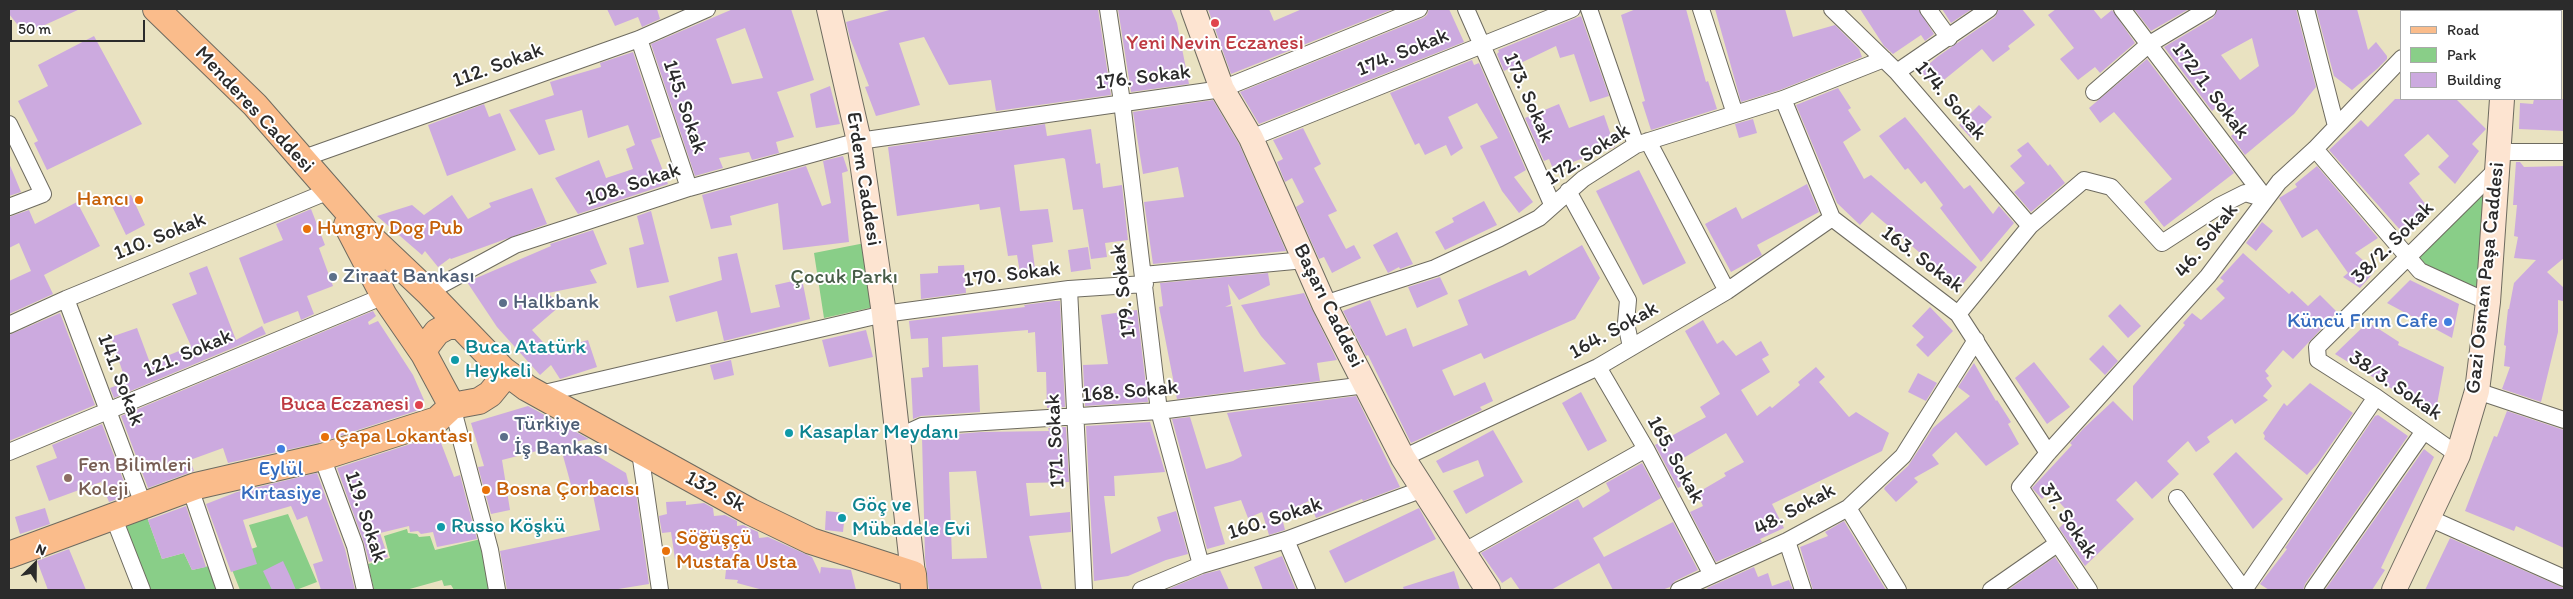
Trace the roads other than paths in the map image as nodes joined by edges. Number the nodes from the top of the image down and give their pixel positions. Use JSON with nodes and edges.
{"nodes":[{"id":1,"x":156,"y":9,"type":"edge"},
{"id":2,"x":707,"y":9,"type":"edge"},
{"id":3,"x":829,"y":9,"type":"edge"},
{"id":4,"x":1108,"y":9,"type":"edge"},
{"id":5,"x":1193,"y":9,"type":"edge"},
{"id":6,"x":1419,"y":9,"type":"edge"},
{"id":7,"x":1466,"y":9,"type":"edge"},
{"id":8,"x":1572,"y":9,"type":"edge"},
{"id":9,"x":1589,"y":9,"type":"edge"},
{"id":10,"x":1701,"y":9,"type":"edge"},
{"id":11,"x":1832,"y":9,"type":"edge"},
{"id":12,"x":1928,"y":9,"type":"edge"},
{"id":13,"x":1989,"y":9,"type":"edge"},
{"id":14,"x":2122,"y":9,"type":"edge"},
{"id":15,"x":2208,"y":9,"type":"edge"},
{"id":16,"x":2306,"y":9,"type":"edge"},
{"id":17,"x":1949,"y":38,"type":"junction"},
{"id":18,"x":639,"y":39,"type":"junction"},
{"id":19,"x":1480,"y":44,"type":"junction"},
{"id":20,"x":2148,"y":45,"type":"junction"},
{"id":21,"x":1884,"y":59,"type":"junction"},
{"id":22,"x":2400,"y":60,"type":"edge"},
{"id":23,"x":1897,"y":72,"type":"junction"},
{"id":24,"x":1222,"y":89,"type":"junction"},
{"id":25,"x":2094,"y":92,"type":"dead end"},
{"id":26,"x":1783,"y":99,"type":"junction"},
{"id":27,"x":2502,"y":100,"type":"edge"},
{"id":28,"x":1122,"y":102,"type":"junction"},
{"id":29,"x":1735,"y":114,"type":"junction"},
{"id":30,"x":9,"y":124,"type":"edge"},
{"id":31,"x":2336,"y":126,"type":"junction"},
{"id":32,"x":1251,"y":138,"type":"junction"},
{"id":33,"x":859,"y":141,"type":"junction"},
{"id":34,"x":1642,"y":143,"type":"junction"},
{"id":35,"x":2315,"y":149,"type":"junction"},
{"id":36,"x":2564,"y":152,"type":"edge"},
{"id":37,"x":301,"y":159,"type":"junction"},
{"id":38,"x":2498,"y":160,"type":"junction"},
{"id":39,"x":689,"y":188,"type":"junction"},
{"id":40,"x":1568,"y":191,"type":"junction"},
{"id":41,"x":329,"y":192,"type":"junction"},
{"id":42,"x":2266,"y":199,"type":"junction"},
{"id":43,"x":1552,"y":204,"type":"junction"},
{"id":44,"x":9,"y":207,"type":"edge"},
{"id":45,"x":1832,"y":218,"type":"junction"},
{"id":46,"x":2030,"y":226,"type":"junction"},
{"id":47,"x":2409,"y":258,"type":"junction"},
{"id":48,"x":1305,"y":260,"type":"junction"},
{"id":49,"x":1144,"y":280,"type":"junction"},
{"id":50,"x":1069,"y":290,"type":"junction"},
{"id":51,"x":1727,"y":291,"type":"junction"},
{"id":52,"x":428,"y":292,"type":"junction"},
{"id":53,"x":384,"y":296,"type":"junction"},
{"id":54,"x":66,"y":298,"type":"junction"},
{"id":55,"x":2488,"y":302,"type":"junction"},
{"id":56,"x":1324,"y":304,"type":"junction"},
{"id":57,"x":884,"y":314,"type":"junction"},
{"id":58,"x":1958,"y":314,"type":"junction"},
{"id":59,"x":9,"y":325,"type":"edge"},
{"id":60,"x":459,"y":326,"type":"junction"},
{"id":61,"x":1976,"y":340,"type":"junction"},
{"id":62,"x":2317,"y":346,"type":"joint"},
{"id":63,"x":1631,"y":347,"type":"junction"},
{"id":64,"x":424,"y":354,"type":"junction"},
{"id":65,"x":1598,"y":367,"type":"junction"},
{"id":66,"x":503,"y":370,"type":"junction"},
{"id":67,"x":1366,"y":385,"type":"junction"},
{"id":68,"x":534,"y":391,"type":"junction"},
{"id":69,"x":2477,"y":391,"type":"junction"},
{"id":70,"x":490,"y":394,"type":"junction"},
{"id":71,"x":2376,"y":397,"type":"junction"},
{"id":72,"x":452,"y":406,"type":"junction"},
{"id":73,"x":109,"y":410,"type":"junction"},
{"id":74,"x":1159,"y":412,"type":"junction"},
{"id":75,"x":1076,"y":418,"type":"junction"},
{"id":76,"x":2564,"y":420,"type":"edge"},
{"id":77,"x":2424,"y":431,"type":"junction"},
{"id":78,"x":898,"y":437,"type":"junction"},
{"id":79,"x":1646,"y":450,"type":"junction"},
{"id":80,"x":9,"y":452,"type":"edge"},
{"id":81,"x":640,"y":452,"type":"junction"},
{"id":82,"x":2048,"y":453,"type":"junction"},
{"id":83,"x":2458,"y":456,"type":"junction"},
{"id":84,"x":322,"y":457,"type":"junction"},
{"id":85,"x":1403,"y":458,"type":"junction"},
{"id":86,"x":190,"y":488,"type":"junction"},
{"id":87,"x":1423,"y":489,"type":"junction"},
{"id":88,"x":2178,"y":498,"type":"dead end"},
{"id":89,"x":143,"y":504,"type":"junction"},
{"id":90,"x":1848,"y":508,"type":"junction"},
{"id":91,"x":113,"y":516,"type":"junction"},
{"id":92,"x":2429,"y":518,"type":"junction"},
{"id":93,"x":1286,"y":540,"type":"junction"},
{"id":94,"x":1787,"y":541,"type":"junction"},
{"id":95,"x":2057,"y":544,"type":"junction"},
{"id":96,"x":11,"y":549,"type":"edge"},
{"id":97,"x":1463,"y":552,"type":"junction"},
{"id":98,"x":1201,"y":565,"type":"junction"},
{"id":99,"x":1712,"y":575,"type":"junction"},
{"id":100,"x":2564,"y":578,"type":"edge"},
{"id":101,"x":913,"y":582,"type":"edge"},
{"id":102,"x":1151,"y":589,"type":"edge"},
{"id":103,"x":142,"y":590,"type":"edge"},
{"id":104,"x":225,"y":590,"type":"edge"},
{"id":105,"x":366,"y":590,"type":"edge"},
{"id":106,"x":497,"y":590,"type":"edge"},
{"id":107,"x":660,"y":590,"type":"edge"},
{"id":108,"x":1084,"y":590,"type":"edge"},
{"id":109,"x":1307,"y":590,"type":"edge"},
{"id":110,"x":1488,"y":590,"type":"edge"},
{"id":111,"x":1679,"y":590,"type":"edge"},
{"id":112,"x":1803,"y":590,"type":"edge"},
{"id":113,"x":1898,"y":590,"type":"edge"},
{"id":114,"x":1991,"y":590,"type":"edge"},
{"id":115,"x":2089,"y":590,"type":"edge"},
{"id":116,"x":2313,"y":590,"type":"edge"},
{"id":117,"x":2394,"y":590,"type":"edge"}],
"edges":[{"from":1,"to":37,"type":"main road","name":"Menderes Caddesi"},
{"from":2,"to":18,"type":"street","name":"112. Sokak"},
{"from":3,"to":33,"type":"main road","name":"Erdem Caddesi"},
{"from":4,"to":28,"type":"street","name":"179. Sokak"},
{"from":5,"to":24,"type":"main road","name":"Başarı Caddesi"},
{"from":6,"to":24,"type":"street","name":"176. Sokak"},
{"from":7,"to":19,"type":"street","name":"173. Sokak"},
{"from":8,"to":19,"type":"street","name":"174. Sokak"},
{"from":9,"to":34,"type":"street"},
{"from":10,"to":29,"type":"street"},
{"from":11,"to":21,"type":"street","name":"174. Sokak"},
{"from":12,"to":17,"type":"street","name":"174. Sokak"},
{"from":13,"to":17,"type":"street"},
{"from":14,"to":20,"type":"street","name":"172/1. Sokak"},
{"from":15,"to":20,"type":"street"},
{"from":16,"to":31,"type":"street"},
{"from":17,"to":23,"type":"street"},
{"from":18,"to":37,"type":"street","name":"112. Sokak"},
{"from":18,"to":39,"type":"street","name":"145. Sokak"},
{"from":19,"to":32,"type":"street","name":"174. Sokak"},
{"from":19,"to":43,"type":"street","name":"173. Sokak"},
{"from":20,"to":25,"type":"street"},
{"from":20,"to":42,"type":"street","name":"172/1. Sokak"},
{"from":21,"to":23,"type":"street","name":"174. Sokak"},
{"from":21,"to":26,"type":"street","name":"172. Sokak"},
{"from":22,"to":31,"type":"street","name":"46. Sokak"},
{"from":23,"to":46,"type":"street","name":"174. Sokak"},
{"from":24,"to":28,"type":"street","name":"176. Sokak"},
{"from":24,"to":32,"type":"main road","name":"Başarı Caddesi"},
{"from":26,"to":29,"type":"street","name":"172. Sokak"},
{"from":26,"to":45,"type":"street"},
{"from":27,"to":38,"type":"main road","name":"Gazi Osman Paşa Caddesi"},
{"from":28,"to":33,"type":"street","name":"176. Sokak"},
{"from":28,"to":49,"type":"street","name":"179. Sokak"},
{"from":29,"to":34,"type":"street","name":"172. Sokak"},
{"from":30,"to":44,"type":"street"},
{"from":31,"to":35,"type":"street","name":"46. Sokak"},
{"from":32,"to":48,"type":"main road","name":"Başarı Caddesi"},
{"from":33,"to":39,"type":"street","name":"108. Sokak"},
{"from":33,"to":57,"type":"main road","name":"Erdem Caddesi"},
{"from":34,"to":40,"type":"street","name":"172. Sokak"},
{"from":34,"to":51,"type":"street"},
{"from":35,"to":42,"type":"street","name":"46. Sokak"},
{"from":35,"to":47,"type":"street"},
{"from":36,"to":38,"type":"street"},
{"from":37,"to":41,"type":"main road","name":"Menderes Caddesi"},
{"from":38,"to":47,"type":"street","name":"38/2. Sokak"},
{"from":38,"to":55,"type":"main road","name":"Gazi Osman Paşa Caddesi"},
{"from":39,"to":52,"type":"street","name":"108. Sokak"},
{"from":40,"to":43,"type":"street","name":"172. Sokak"},
{"from":40,"to":63,"type":"street"},
{"from":41,"to":52,"type":"main road","name":"Menderes Caddesi"},
{"from":41,"to":53,"type":"main road","name":"Menderes Caddesi"},
{"from":41,"to":54,"type":"street","name":"110. Sokak"},
{"from":42,"to":46,"type":"street"},
{"from":42,"to":82,"type":"street","name":"46. Sokak"},
{"from":43,"to":56,"type":"street","name":"172. Sokak"},
{"from":45,"to":51,"type":"street","name":"164. Sokak"},
{"from":45,"to":58,"type":"street","name":"163. Sokak"},
{"from":46,"to":58,"type":"street"},
{"from":47,"to":55,"type":"street"},
{"from":47,"to":62,"type":"street","name":"38/2. Sokak"},
{"from":48,"to":49,"type":"street","name":"170. Sokak"},
{"from":48,"to":56,"type":"main road","name":"Başarı Caddesi"},
{"from":49,"to":50,"type":"street","name":"170. Sokak"},
{"from":49,"to":74,"type":"street","name":"179. Sokak"},
{"from":50,"to":57,"type":"street","name":"170. Sokak"},
{"from":50,"to":75,"type":"street","name":"171. Sokak"},
{"from":51,"to":63,"type":"street","name":"164. Sokak"},
{"from":52,"to":60,"type":"main road","name":"Menderes Caddesi"},
{"from":53,"to":64,"type":"main road","name":"Menderes Caddesi"},
{"from":53,"to":73,"type":"street","name":"121. Sokak"},
{"from":54,"to":59,"type":"street","name":"110. Sokak"},
{"from":54,"to":73,"type":"street","name":"141. Sokak"},
{"from":55,"to":69,"type":"main road","name":"Gazi Osman Paşa Caddesi"},
{"from":56,"to":67,"type":"main road","name":"Başarı Caddesi"},
{"from":57,"to":68,"type":"street","name":"170. Sokak"},
{"from":57,"to":78,"type":"main road","name":"Erdem Caddesi"},
{"from":58,"to":61,"type":"street","name":"163. Sokak"},
{"from":60,"to":64,"type":"main road"},
{"from":60,"to":66,"type":"main road"},
{"from":61,"to":82,"type":"street","name":"163. Sokak"},
{"from":61,"to":90,"type":"street","name":"48. Sokak"},
{"from":62,"to":71,"type":"street","name":"38/3. Sokak"},
{"from":63,"to":65,"type":"street","name":"164. Sokak"},
{"from":64,"to":72,"type":"main road","name":"Menderes Caddesi"},
{"from":65,"to":79,"type":"street","name":"165. Sokak"},
{"from":65,"to":85,"type":"street","name":"164. Sokak"},
{"from":66,"to":68,"type":"main road","name":"132. Sk"},
{"from":66,"to":70,"type":"main road"},
{"from":67,"to":74,"type":"street","name":"168. Sokak"},
{"from":67,"to":85,"type":"main road","name":"Başarı Caddesi"},
{"from":68,"to":70,"type":"main road"},
{"from":68,"to":81,"type":"main road","name":"132. Sk"},
{"from":69,"to":76,"type":"street"},
{"from":69,"to":83,"type":"main road","name":"Gazi Osman Paşa Caddesi"},
{"from":70,"to":72,"type":"main road"},
{"from":71,"to":77,"type":"street","name":"38/3. Sokak"},
{"from":71,"to":88,"type":"street"},
{"from":72,"to":84,"type":"main road"},
{"from":72,"to":106,"type":"street"},
{"from":73,"to":80,"type":"street","name":"121. Sokak"},
{"from":73,"to":89,"type":"street","name":"141. Sokak"},
{"from":74,"to":75,"type":"street","name":"168. Sokak"},
{"from":74,"to":98,"type":"street","name":"179. Sokak"},
{"from":75,"to":78,"type":"street","name":"168. Sokak"},
{"from":75,"to":108,"type":"street","name":"171. Sokak"},
{"from":77,"to":83,"type":"street","name":"38/3. Sokak"},
{"from":77,"to":116,"type":"street"},
{"from":78,"to":101,"type":"main road","name":"Erdem Caddesi"},
{"from":79,"to":97,"type":"street"},
{"from":79,"to":99,"type":"street","name":"165. Sokak"},
{"from":81,"to":101,"type":"main road","name":"132. Sk"},
{"from":81,"to":107,"type":"street"},
{"from":82,"to":95,"type":"street","name":"37. Sokak"},
{"from":83,"to":92,"type":"main road","name":"Gazi Osman Paşa Caddesi"},
{"from":84,"to":86,"type":"main road"},
{"from":84,"to":105,"type":"street","name":"119. Sokak"},
{"from":85,"to":87,"type":"main road","name":"Başarı Caddesi"},
{"from":86,"to":89,"type":"main road"},
{"from":86,"to":104,"type":"street"},
{"from":87,"to":93,"type":"street","name":"160. Sokak"},
{"from":87,"to":97,"type":"main road","name":"Başarı Caddesi"},
{"from":89,"to":91,"type":"main road"},
{"from":90,"to":94,"type":"street","name":"48. Sokak"},
{"from":90,"to":113,"type":"street"},
{"from":91,"to":96,"type":"main road"},
{"from":91,"to":103,"type":"street"},
{"from":92,"to":100,"type":"street"},
{"from":92,"to":117,"type":"main road","name":"Gazi Osman Paşa Caddesi"},
{"from":93,"to":98,"type":"street","name":"160. Sokak"},
{"from":93,"to":109,"type":"street"},
{"from":94,"to":99,"type":"street","name":"48. Sokak"},
{"from":94,"to":112,"type":"street"},
{"from":95,"to":114,"type":"street"},
{"from":95,"to":115,"type":"street","name":"37. Sokak"},
{"from":97,"to":110,"type":"main road","name":"Başarı Caddesi"},
{"from":98,"to":102,"type":"street","name":"160. Sokak"},
{"from":99,"to":111,"type":"street","name":"48. Sokak"}]}
